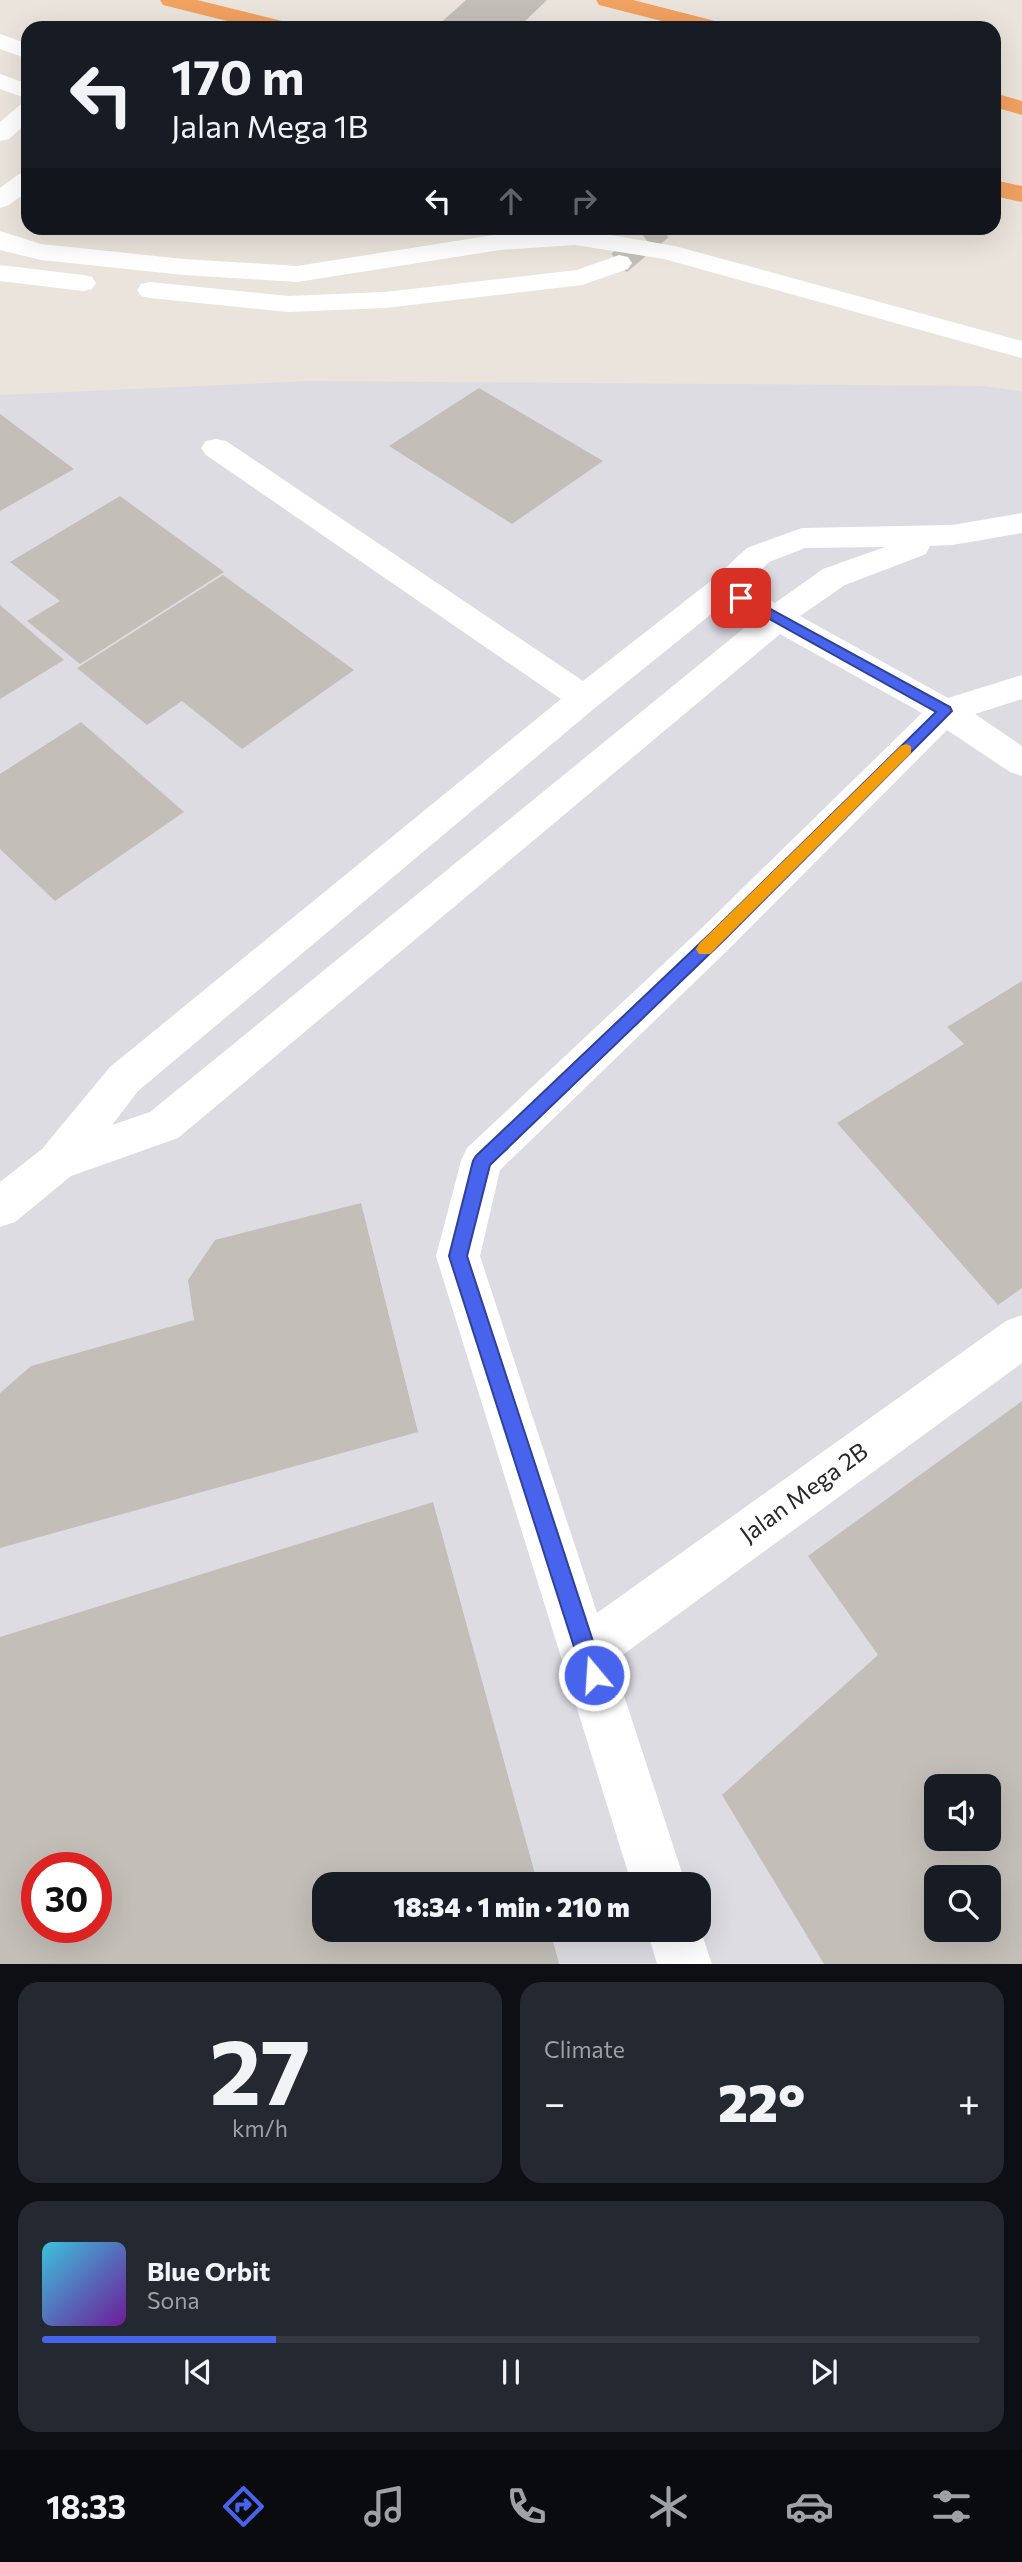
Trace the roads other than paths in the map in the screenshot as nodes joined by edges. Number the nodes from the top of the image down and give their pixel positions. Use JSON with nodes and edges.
{"nodes":[{"id":1,"x":171,"y":0,"type":"edge"},
{"id":2,"x":607,"y":0,"type":"edge"},
{"id":3,"x":254,"y":21,"type":"edge"},
{"id":4,"x":688,"y":21,"type":"edge"},
{"id":5,"x":0,"y":41,"type":"edge"},
{"id":6,"x":21,"y":49,"type":"edge"},
{"id":7,"x":0,"y":81,"type":"edge"},
{"id":8,"x":21,"y":89,"type":"edge"},
{"id":9,"x":1001,"y":102,"type":"edge"},
{"id":10,"x":1022,"y":107,"type":"edge"},
{"id":11,"x":21,"y":184,"type":"edge"},
{"id":12,"x":1001,"y":190,"type":"edge"},
{"id":13,"x":1022,"y":194,"type":"edge"},
{"id":14,"x":0,"y":200,"type":"edge"},
{"id":15,"x":0,"y":239,"type":"edge"},
{"id":16,"x":619,"y":263,"type":"tunnel mouth"},
{"id":17,"x":0,"y":273,"type":"edge"},
{"id":18,"x":104,"y":285,"type":"dead end"},
{"id":19,"x":131,"y":288,"type":"dead end"},
{"id":20,"x":1022,"y":350,"type":"edge"},
{"id":21,"x":216,"y":448,"type":"dead end"},
{"id":22,"x":1022,"y":523,"type":"edge"},
{"id":23,"x":952,"y":535,"type":"junction"},
{"id":24,"x":723,"y":588,"type":"junction"},
{"id":25,"x":777,"y":617,"type":"junction"},
{"id":26,"x":1022,"y":687,"type":"edge"},
{"id":27,"x":584,"y":698,"type":"junction"},
{"id":28,"x":945,"y":711,"type":"junction"},
{"id":29,"x":1022,"y":763,"type":"edge"},
{"id":30,"x":57,"y":1162,"type":"junction"},
{"id":31,"x":0,"y":1208,"type":"edge"},
{"id":32,"x":1022,"y":1336,"type":"edge"},
{"id":33,"x":586,"y":1651,"type":"junction"},
{"id":34,"x":655,"y":1872,"type":"edge"},
{"id":35,"x":678,"y":1942,"type":"edge"},
{"id":36,"x":685,"y":1964,"type":"edge"}],
"edges":[{"from":1,"to":3,"type":"highway"},
{"from":2,"to":4,"type":"highway"},
{"from":5,"to":6,"type":"street"},
{"from":7,"to":8,"type":"street"},
{"from":9,"to":10,"type":"highway"},
{"from":11,"to":14,"type":"street"},
{"from":12,"to":13,"type":"highway"},
{"from":15,"to":20,"type":"street"},
{"from":16,"to":19,"type":"street"},
{"from":17,"to":18,"type":"street"},
{"from":21,"to":27,"type":"street"},
{"from":22,"to":23,"type":"street"},
{"from":23,"to":24,"type":"street"},
{"from":23,"to":25,"type":"street"},
{"from":24,"to":25,"type":"street"},
{"from":24,"to":27,"type":"street"},
{"from":25,"to":28,"type":"street"},
{"from":25,"to":30,"type":"street"},
{"from":26,"to":28,"type":"street"},
{"from":27,"to":30,"type":"street"},
{"from":28,"to":29,"type":"street"},
{"from":28,"to":33,"type":"street"},
{"from":30,"to":31,"type":"street"},
{"from":32,"to":33,"type":"street","name":"Jalan Mega 2B"},
{"from":33,"to":34,"type":"street"},
{"from":35,"to":36,"type":"street"}]}
